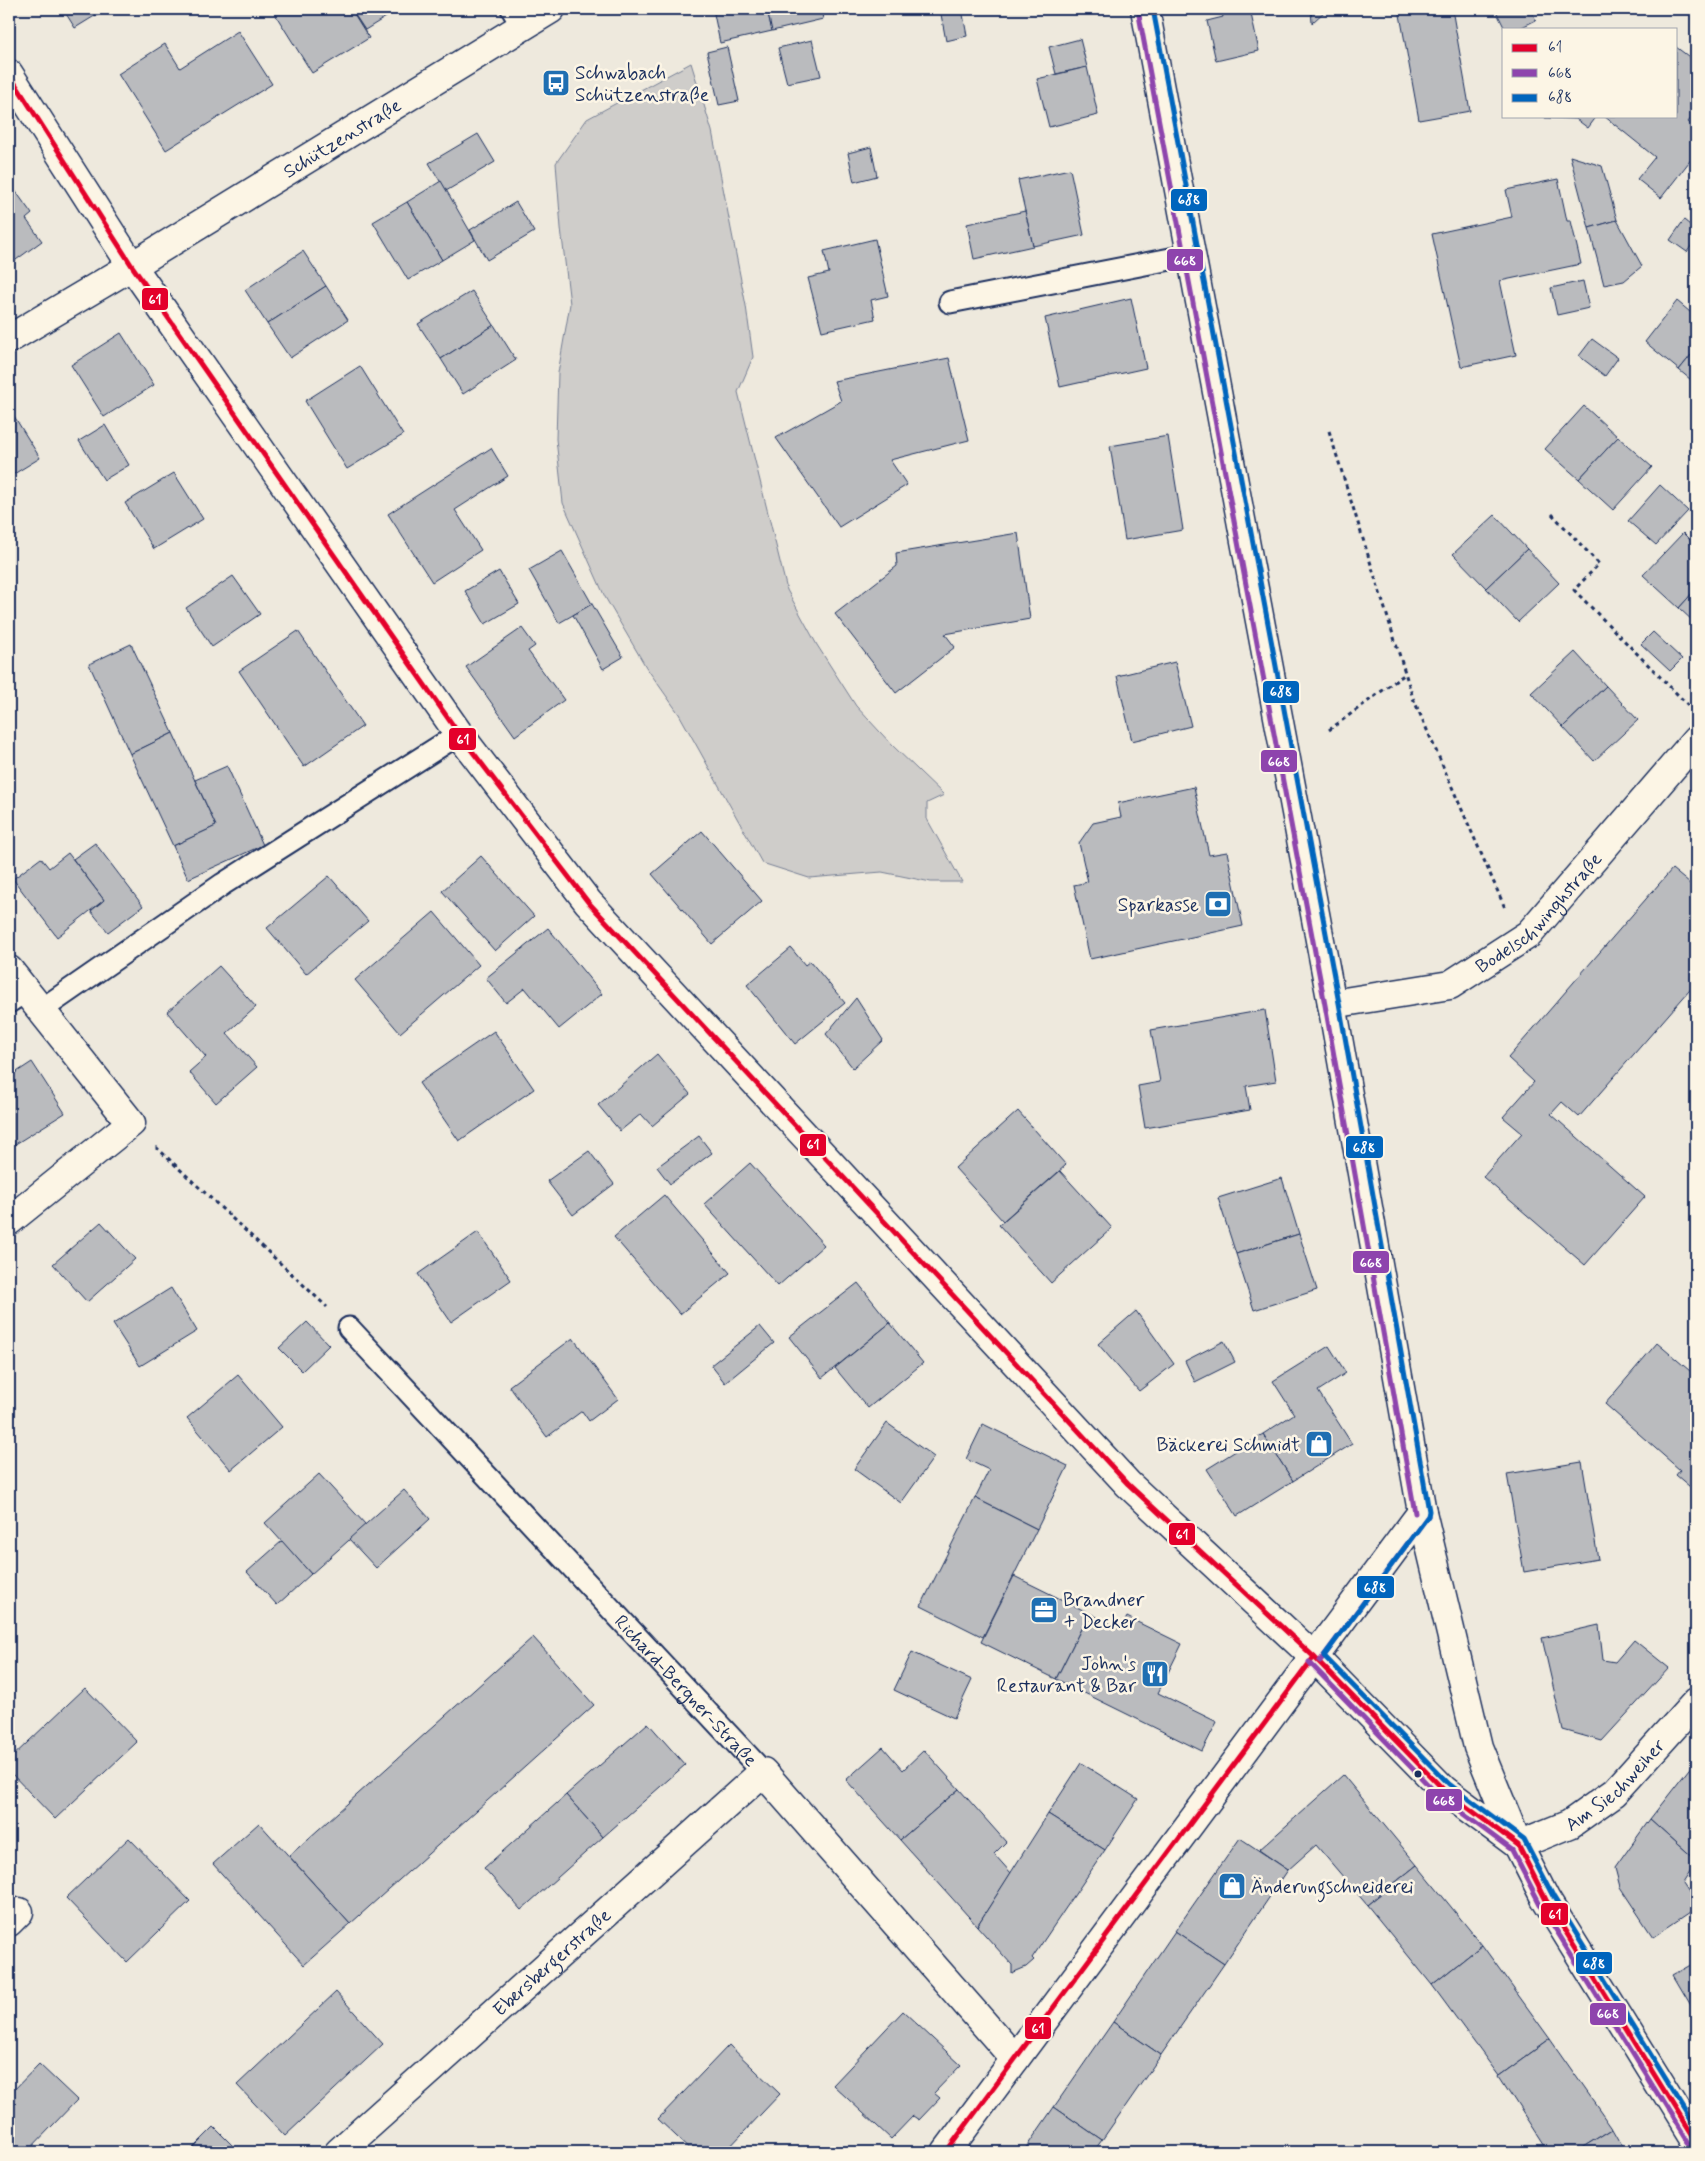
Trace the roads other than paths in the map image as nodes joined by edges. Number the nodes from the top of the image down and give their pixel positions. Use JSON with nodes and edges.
{"nodes":[{"id":1,"x":551,"y":9,"type":"edge"},
{"id":2,"x":1146,"y":9,"type":"edge"},
{"id":3,"x":517,"y":18,"type":"edge"},
{"id":4,"x":9,"y":74,"type":"edge"},
{"id":5,"x":1191,"y":255,"type":"junction"},
{"id":6,"x":132,"y":266,"type":"junction"},
{"id":7,"x":950,"y":302,"type":"dead end"},
{"id":8,"x":9,"y":339,"type":"edge"},
{"id":9,"x":459,"y":734,"type":"junction"},
{"id":10,"x":1696,"y":740,"type":"edge"},
{"id":11,"x":9,"y":970,"type":"edge"},
{"id":12,"x":25,"y":1001,"type":"edge"},
{"id":13,"x":1332,"y":1004,"type":"junction"},
{"id":14,"x":9,"y":1221,"type":"edge"},
{"id":15,"x":349,"y":1328,"type":"road end"},
{"id":16,"x":1422,"y":1512,"type":"junction"},
{"id":17,"x":1314,"y":1657,"type":"junction"},
{"id":18,"x":1696,"y":1702,"type":"edge"},
{"id":19,"x":763,"y":1772,"type":"junction"},
{"id":20,"x":1518,"y":1844,"type":"junction"},
{"id":21,"x":1015,"y":2059,"type":"junction"},
{"id":22,"x":1696,"y":2142,"type":"edge"},
{"id":23,"x":339,"y":2152,"type":"edge"},
{"id":24,"x":946,"y":2152,"type":"edge"}],
"edges":[{"from":1,"to":3,"type":"main road","name":"Schützenstraße"},
{"from":2,"to":5,"type":"main road"},
{"from":3,"to":6,"type":"main road","name":"Schützenstraße"},
{"from":4,"to":6,"type":"main road"},
{"from":5,"to":7,"type":"lane"},
{"from":5,"to":13,"type":"main road"},
{"from":6,"to":8,"type":"main road","name":"Schützenstraße"},
{"from":6,"to":9,"type":"main road"},
{"from":9,"to":12,"type":"lane"},
{"from":9,"to":17,"type":"main road"},
{"from":10,"to":13,"type":"main road","name":"Bodelschwinghstraße"},
{"from":11,"to":12,"type":"main road"},
{"from":12,"to":14,"type":"main road"},
{"from":13,"to":16,"type":"main road"},
{"from":15,"to":19,"type":"lane","name":"Richard-Bergner-Straße"},
{"from":16,"to":17,"type":"main road"},
{"from":16,"to":20,"type":"main road"},
{"from":17,"to":20,"type":"main road"},
{"from":17,"to":21,"type":"main road"},
{"from":18,"to":20,"type":"main road","name":"Am Siechweiher"},
{"from":19,"to":21,"type":"main road","name":"Richard-Bergner-Straße"},
{"from":19,"to":23,"type":"main road","name":"Ebersbergerstraße"},
{"from":20,"to":22,"type":"main road"},
{"from":21,"to":24,"type":"main road"}]}
